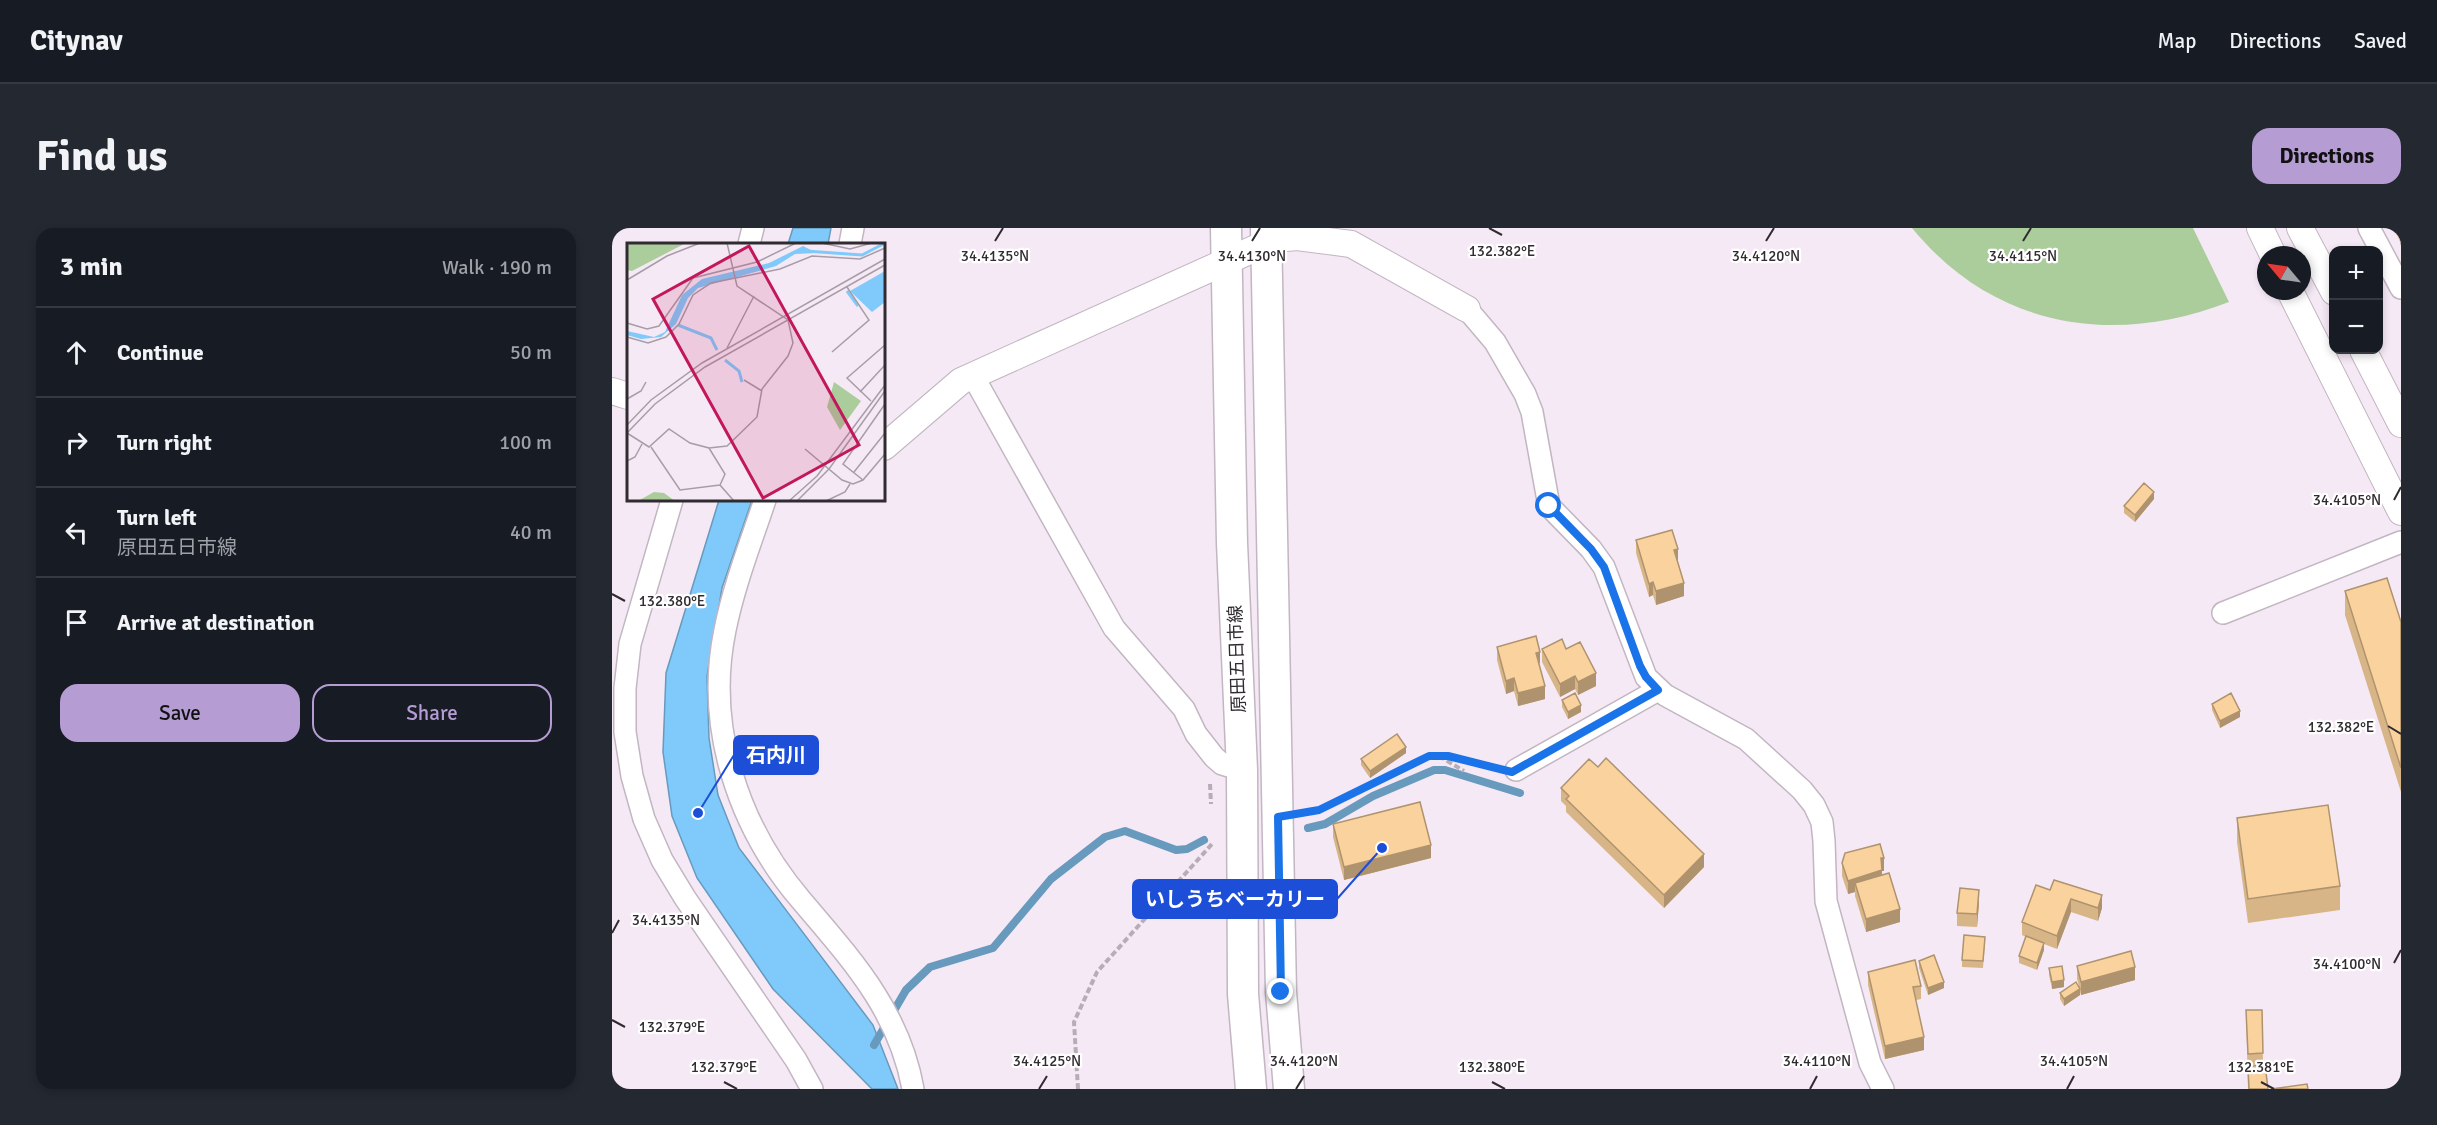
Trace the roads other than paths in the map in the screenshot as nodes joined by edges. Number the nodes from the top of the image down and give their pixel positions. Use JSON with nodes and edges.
{"nodes":[{"id":1,"x":753,"y":228,"type":"edge"},
{"id":2,"x":853,"y":228,"type":"edge"},
{"id":3,"x":1226,"y":228,"type":"edge"},
{"id":4,"x":2260,"y":228,"type":"edge"},
{"id":5,"x":2300,"y":228,"type":"edge"},
{"id":6,"x":2369,"y":228,"type":"edge"},
{"id":7,"x":1266,"y":235,"type":"edge"},
{"id":8,"x":749,"y":243,"type":"edge"},
{"id":9,"x":850,"y":243,"type":"edge"},
{"id":10,"x":2269,"y":246,"type":"edge"},
{"id":11,"x":1227,"y":260,"type":"junction"},
{"id":12,"x":2329,"y":283,"type":"edge"},
{"id":13,"x":2401,"y":288,"type":"edge"},
{"id":14,"x":2295,"y":300,"type":"edge"},
{"id":15,"x":1467,"y":309,"type":"joint"},
{"id":16,"x":2365,"y":354,"type":"edge"},
{"id":17,"x":973,"y":376,"type":"junction"},
{"id":18,"x":612,"y":391,"type":"edge"},
{"id":19,"x":627,"y":396,"type":"edge"},
{"id":20,"x":2401,"y":424,"type":"edge"},
{"id":21,"x":885,"y":446,"type":"edge"},
{"id":22,"x":672,"y":501,"type":"edge"},
{"id":23,"x":765,"y":501,"type":"edge"},
{"id":24,"x":2401,"y":512,"type":"edge"},
{"id":25,"x":2401,"y":542,"type":"edge"},
{"id":26,"x":2223,"y":613,"type":"dead end"},
{"id":27,"x":1658,"y":690,"type":"junction"},
{"id":28,"x":1242,"y":770,"type":"junction"},
{"id":29,"x":1515,"y":771,"type":"road end"},
{"id":30,"x":812,"y":1089,"type":"edge"},
{"id":31,"x":913,"y":1089,"type":"edge"},
{"id":32,"x":1251,"y":1089,"type":"edge"},
{"id":33,"x":1289,"y":1089,"type":"edge"},
{"id":34,"x":1883,"y":1089,"type":"edge"}],
"edges":[{"from":1,"to":8,"type":"street"},
{"from":2,"to":9,"type":"street"},
{"from":3,"to":11,"type":"main road","name":"原田五日市線"},
{"from":4,"to":10,"type":"street"},
{"from":5,"to":12,"type":"street"},
{"from":6,"to":13,"type":"street"},
{"from":7,"to":11,"type":"street"},
{"from":7,"to":15,"type":"street"},
{"from":7,"to":33,"type":"main road","name":"原田五日市線"},
{"from":11,"to":17,"type":"street"},
{"from":11,"to":28,"type":"main road","name":"原田五日市線"},
{"from":14,"to":24,"type":"street"},
{"from":15,"to":27,"type":"street"},
{"from":16,"to":20,"type":"street"},
{"from":17,"to":21,"type":"street"},
{"from":17,"to":28,"type":"street"},
{"from":18,"to":19,"type":"street"},
{"from":22,"to":30,"type":"street"},
{"from":23,"to":31,"type":"street"},
{"from":25,"to":26,"type":"street"},
{"from":27,"to":29,"type":"street"},
{"from":27,"to":34,"type":"street"},
{"from":28,"to":32,"type":"main road","name":"原田五日市線"}]}
